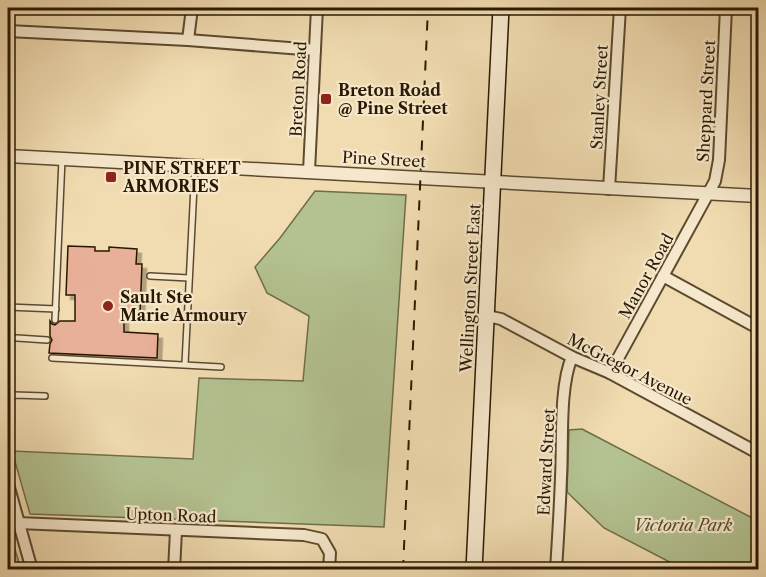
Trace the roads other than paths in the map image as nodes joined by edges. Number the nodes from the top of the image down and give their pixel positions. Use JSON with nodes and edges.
{"nodes":[{"id":1,"x":192,"y":8,"type":"edge"},
{"id":2,"x":317,"y":8,"type":"edge"},
{"id":3,"x":501,"y":8,"type":"edge"},
{"id":4,"x":620,"y":8,"type":"edge"},
{"id":5,"x":726,"y":8,"type":"edge"},
{"id":6,"x":8,"y":31,"type":"edge"},
{"id":7,"x":188,"y":40,"type":"junction"},
{"id":8,"x":315,"y":50,"type":"junction"},
{"id":9,"x":8,"y":156,"type":"edge"},
{"id":10,"x":62,"y":159,"type":"junction"},
{"id":11,"x":195,"y":166,"type":"junction"},
{"id":12,"x":309,"y":171,"type":"junction"},
{"id":13,"x":493,"y":182,"type":"junction"},
{"id":14,"x":609,"y":189,"type":"junction"},
{"id":15,"x":709,"y":194,"type":"junction"},
{"id":16,"x":759,"y":196,"type":"edge"},
{"id":17,"x":150,"y":276,"type":"dead end"},
{"id":18,"x":663,"y":276,"type":"junction"},
{"id":19,"x":189,"y":278,"type":"junction"},
{"id":20,"x":8,"y":307,"type":"edge"},
{"id":21,"x":56,"y":309,"type":"junction"},
{"id":22,"x":487,"y":316,"type":"junction"},
{"id":23,"x":55,"y":320,"type":"dead end"},
{"id":24,"x":759,"y":328,"type":"edge"},
{"id":25,"x":17,"y":338,"type":"dead end"},
{"id":26,"x":47,"y":340,"type":"dead end"},
{"id":27,"x":572,"y":357,"type":"junction"},
{"id":28,"x":52,"y":358,"type":"dead end"},
{"id":29,"x":185,"y":364,"type":"junction"},
{"id":30,"x":221,"y":367,"type":"dead end"},
{"id":31,"x":610,"y":373,"type":"junction"},
{"id":32,"x":45,"y":396,"type":"dead end"},
{"id":33,"x":8,"y":397,"type":"edge"},
{"id":34,"x":759,"y":453,"type":"edge"},
{"id":35,"x":8,"y":484,"type":"edge"},
{"id":36,"x":18,"y":523,"type":"junction"},
{"id":37,"x":176,"y":531,"type":"junction"},
{"id":38,"x":32,"y":570,"type":"edge"},
{"id":39,"x":174,"y":570,"type":"edge"},
{"id":40,"x":329,"y":570,"type":"edge"},
{"id":41,"x":474,"y":570,"type":"edge"},
{"id":42,"x":556,"y":570,"type":"edge"}],
"edges":[{"from":1,"to":7,"type":"street"},
{"from":2,"to":8,"type":"street","name":"Breton Road"},
{"from":3,"to":13,"type":"main road","name":"Wellington Street East"},
{"from":4,"to":14,"type":"street","name":"Stanley Street"},
{"from":5,"to":15,"type":"street","name":"Sheppard Street"},
{"from":6,"to":7,"type":"street"},
{"from":7,"to":8,"type":"street"},
{"from":8,"to":12,"type":"street","name":"Breton Road"},
{"from":9,"to":10,"type":"street","name":"Pine Street"},
{"from":10,"to":11,"type":"street","name":"Pine Street"},
{"from":10,"to":21,"type":"lane"},
{"from":11,"to":12,"type":"street","name":"Pine Street"},
{"from":11,"to":19,"type":"lane"},
{"from":12,"to":13,"type":"street","name":"Pine Street"},
{"from":13,"to":14,"type":"street","name":"Pine Street"},
{"from":13,"to":22,"type":"main road","name":"Wellington Street East"},
{"from":14,"to":15,"type":"street","name":"Pine Street"},
{"from":15,"to":16,"type":"street","name":"Pine Street"},
{"from":15,"to":18,"type":"street","name":"Manor Road"},
{"from":17,"to":19,"type":"lane"},
{"from":18,"to":24,"type":"street"},
{"from":18,"to":31,"type":"street","name":"Manor Road"},
{"from":19,"to":29,"type":"lane"},
{"from":20,"to":21,"type":"lane"},
{"from":21,"to":23,"type":"lane"},
{"from":22,"to":27,"type":"street","name":"McGregor Avenue"},
{"from":22,"to":41,"type":"main road","name":"Wellington Street East"},
{"from":25,"to":26,"type":"lane"},
{"from":27,"to":31,"type":"street","name":"McGregor Avenue"},
{"from":27,"to":42,"type":"street","name":"Edward Street"},
{"from":28,"to":29,"type":"lane"},
{"from":29,"to":30,"type":"lane"},
{"from":31,"to":34,"type":"street","name":"McGregor Avenue"},
{"from":32,"to":33,"type":"lane"},
{"from":35,"to":36,"type":"street"},
{"from":36,"to":37,"type":"street","name":"Upton Road"},
{"from":36,"to":38,"type":"street"},
{"from":37,"to":39,"type":"street"},
{"from":37,"to":40,"type":"street","name":"Upton Road"}]}
